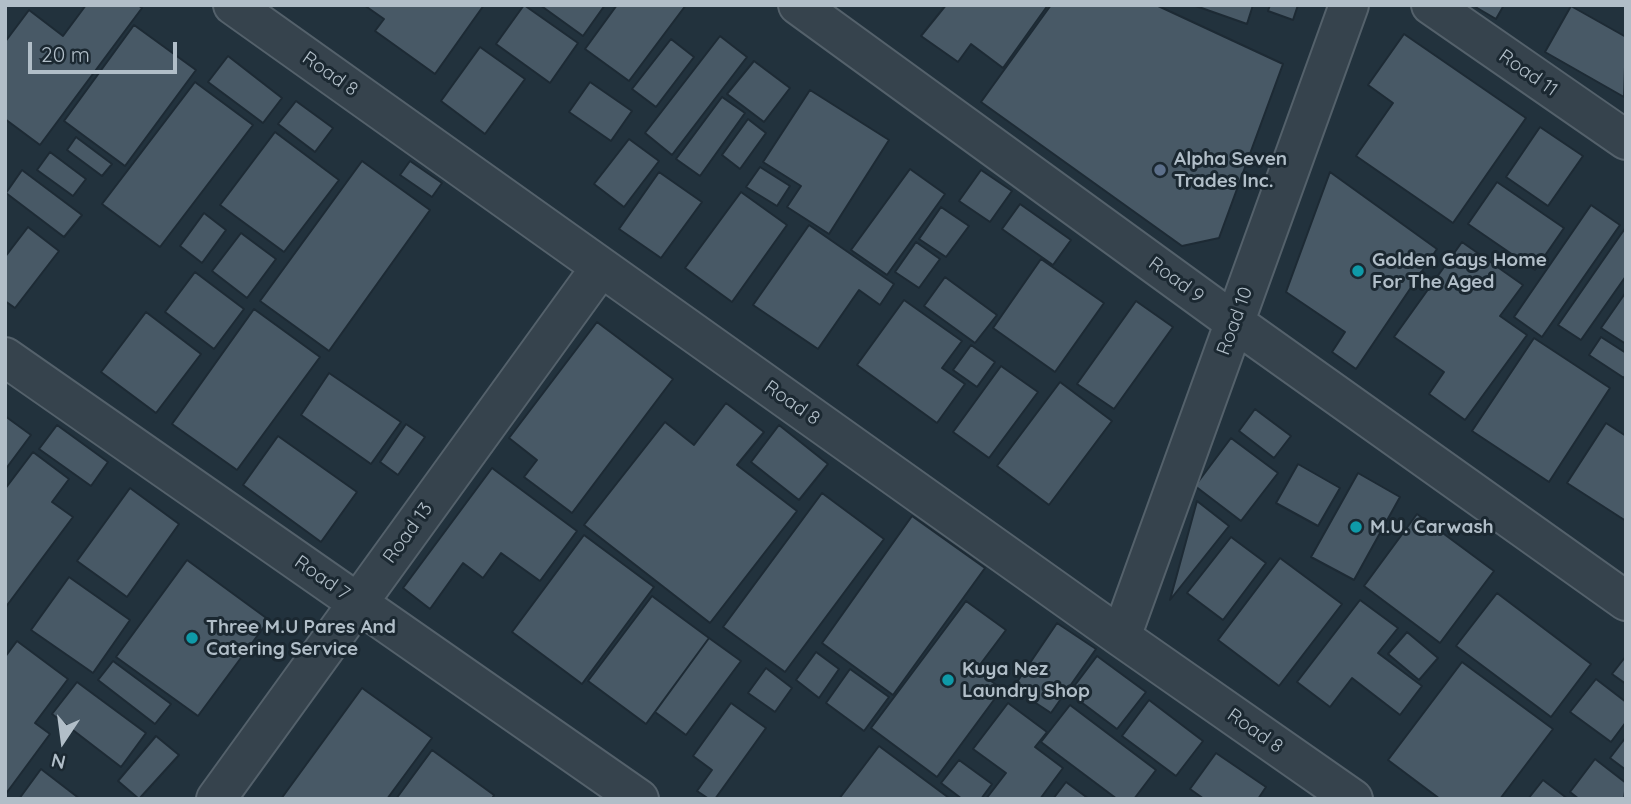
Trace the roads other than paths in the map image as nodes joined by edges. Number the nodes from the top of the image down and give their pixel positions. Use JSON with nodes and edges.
{"nodes":[{"id":1,"x":233,"y":5,"type":"edge"},
{"id":2,"x":797,"y":5,"type":"edge"},
{"id":3,"x":1349,"y":5,"type":"edge"},
{"id":4,"x":1431,"y":5,"type":"edge"},
{"id":5,"x":1626,"y":140,"type":"edge"},
{"id":6,"x":601,"y":267,"type":"junction"},
{"id":7,"x":1234,"y":322,"type":"junction"},
{"id":8,"x":5,"y":357,"type":"edge"},
{"id":9,"x":1626,"y":601,"type":"edge"},
{"id":10,"x":358,"y":602,"type":"junction"},
{"id":11,"x":1121,"y":638,"type":"junction"},
{"id":12,"x":216,"y":799,"type":"edge"},
{"id":13,"x":639,"y":799,"type":"edge"},
{"id":14,"x":1353,"y":799,"type":"edge"}],
"edges":[{"from":1,"to":6,"type":"street","name":"Road 8"},
{"from":2,"to":7,"type":"street","name":"Road 9"},
{"from":3,"to":7,"type":"street","name":"Road 10"},
{"from":4,"to":5,"type":"street","name":"Road 11"},
{"from":6,"to":10,"type":"street","name":"Road 13"},
{"from":6,"to":11,"type":"street","name":"Road 8"},
{"from":7,"to":9,"type":"street","name":"Road 9"},
{"from":7,"to":11,"type":"street","name":"Road 10"},
{"from":8,"to":10,"type":"street","name":"Road 7"},
{"from":10,"to":12,"type":"street","name":"Road 13"},
{"from":10,"to":13,"type":"street","name":"Road 7"},
{"from":11,"to":14,"type":"street","name":"Road 8"}]}
